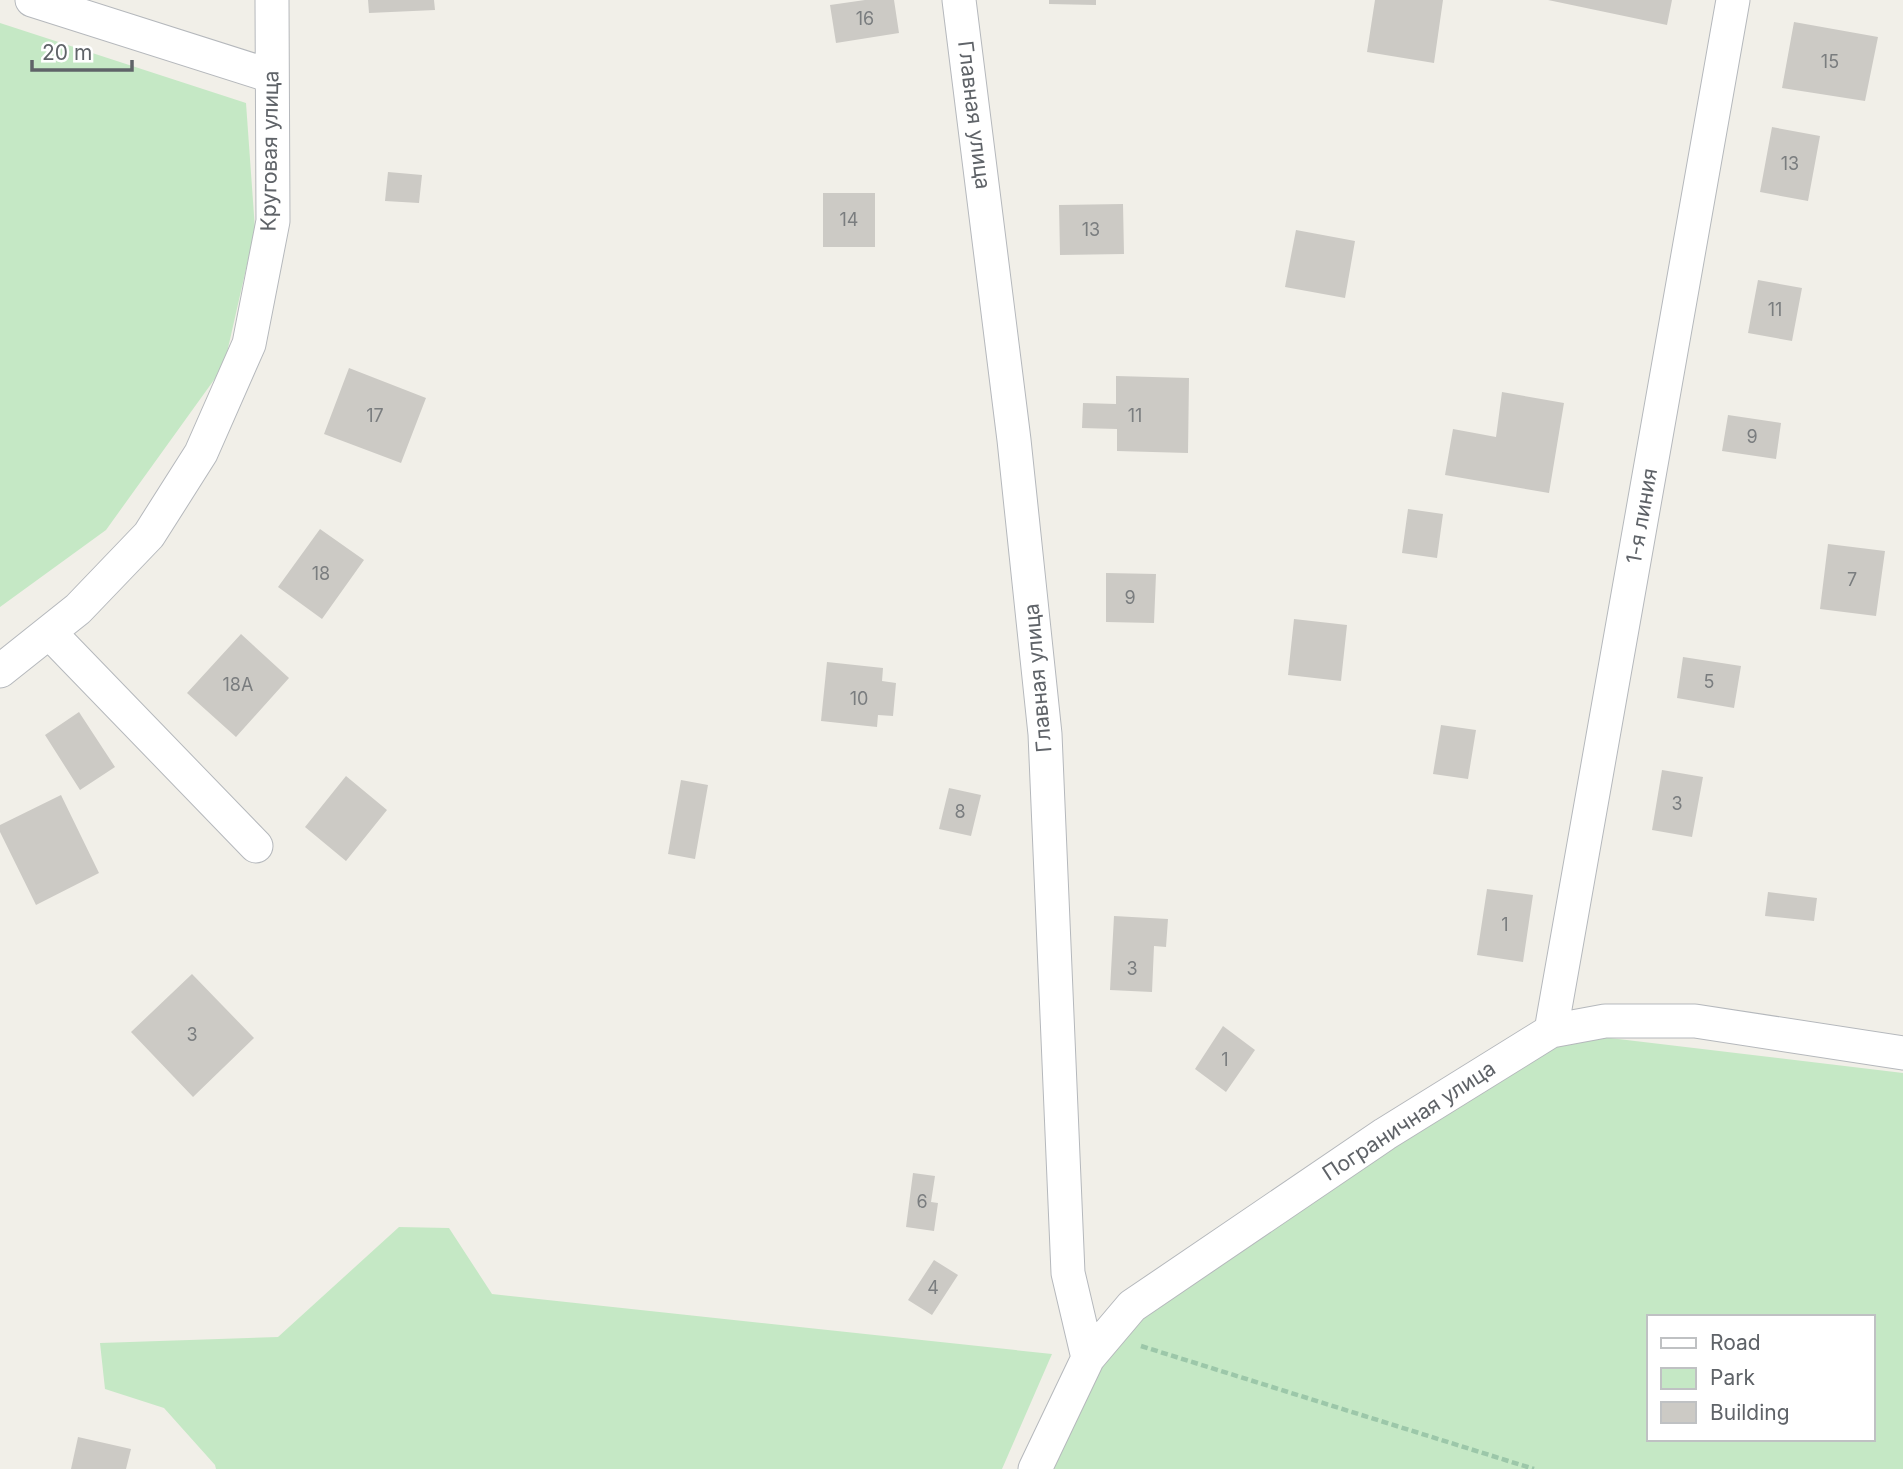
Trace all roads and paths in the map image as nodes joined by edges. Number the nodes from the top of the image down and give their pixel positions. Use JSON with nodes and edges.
{"nodes":[{"id":1,"x":32,"y":0,"type":"edge"},
{"id":2,"x":272,"y":0,"type":"edge"},
{"id":3,"x":960,"y":0,"type":"edge"},
{"id":4,"x":1733,"y":0,"type":"edge"},
{"id":5,"x":271,"y":76,"type":"junction"},
{"id":6,"x":49,"y":632,"type":"junction"},
{"id":7,"x":0,"y":671,"type":"edge"},
{"id":8,"x":256,"y":846,"type":"dead end"},
{"id":9,"x":1551,"y":1031,"type":"junction"},
{"id":10,"x":1903,"y":1053,"type":"edge"},
{"id":11,"x":1097,"y":1347,"type":"junction"},
{"id":12,"x":1035,"y":1469,"type":"edge"},
{"id":13,"x":1534,"y":1469,"type":"edge"}],
"edges":[{"from":1,"to":5,"type":"street"},
{"from":2,"to":5,"type":"street","name":"Круговая улица"},
{"from":3,"to":11,"type":"street","name":"Главная улица"},
{"from":4,"to":9,"type":"street","name":"1-я линия"},
{"from":5,"to":6,"type":"street","name":"Круговая улица"},
{"from":6,"to":7,"type":"street","name":"Круговая улица"},
{"from":6,"to":8,"type":"street"},
{"from":9,"to":10,"type":"street","name":"Пограничная улица"},
{"from":9,"to":11,"type":"street","name":"Пограничная улица"},
{"from":11,"to":12,"type":"street","name":"Пограничная улица"},
{"from":11,"to":13,"type":"path"}]}
